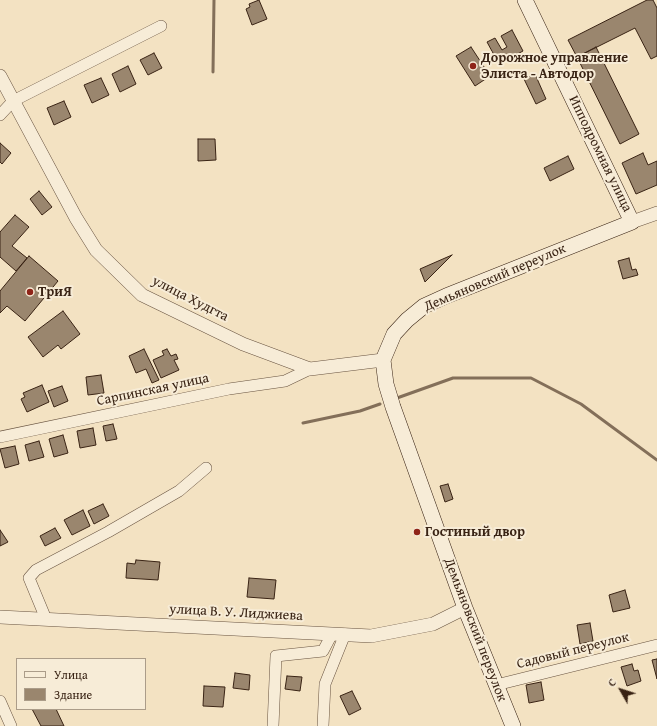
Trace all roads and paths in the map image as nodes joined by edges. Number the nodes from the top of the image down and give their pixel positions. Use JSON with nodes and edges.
{"nodes":[{"id":1,"x":525,"y":0,"type":"edge"},
{"id":2,"x":161,"y":26,"type":"dead end"},
{"id":3,"x":0,"y":76,"type":"edge"},
{"id":4,"x":12,"y":101,"type":"junction"},
{"id":5,"x":0,"y":115,"type":"edge"},
{"id":6,"x":657,"y":213,"type":"edge"},
{"id":7,"x":632,"y":222,"type":"junction"},
{"id":8,"x":383,"y":360,"type":"junction"},
{"id":9,"x":310,"y":369,"type":"junction"},
{"id":10,"x":0,"y":437,"type":"edge"},
{"id":11,"x":206,"y":468,"type":"dead end"},
{"id":12,"x":465,"y":608,"type":"junction"},
{"id":13,"x":0,"y":617,"type":"edge"},
{"id":14,"x":46,"y":619,"type":"junction"},
{"id":15,"x":339,"y":634,"type":"junction"},
{"id":16,"x":657,"y":645,"type":"edge"},
{"id":17,"x":496,"y":685,"type":"junction"},
{"id":18,"x":0,"y":701,"type":"edge"},
{"id":19,"x":11,"y":726,"type":"edge"},
{"id":20,"x":273,"y":726,"type":"edge"},
{"id":21,"x":323,"y":726,"type":"edge"},
{"id":22,"x":513,"y":726,"type":"edge"}],
"edges":[{"from":1,"to":7,"type":"main road","name":"Ипподромная улица"},
{"from":2,"to":4,"type":"street"},
{"from":3,"to":4,"type":"street","name":"улица Худгта"},
{"from":4,"to":5,"type":"street"},
{"from":4,"to":9,"type":"street","name":"улица Худгта"},
{"from":6,"to":7,"type":"street","name":"Демьяновский переулок"},
{"from":7,"to":8,"type":"main road","name":"Демьяновский переулок"},
{"from":8,"to":9,"type":"street","name":"улица Худгта"},
{"from":8,"to":12,"type":"main road","name":"Демьяновский переулок"},
{"from":9,"to":10,"type":"street","name":"Сарпинская улица"},
{"from":11,"to":14,"type":"street"},
{"from":12,"to":15,"type":"street","name":"улица В. У. Лиджиева"},
{"from":12,"to":17,"type":"main road","name":"Демьяновский переулок"},
{"from":13,"to":14,"type":"street","name":"улица В. У. Лиджиева"},
{"from":14,"to":15,"type":"street","name":"улица В. У. Лиджиева"},
{"from":15,"to":20,"type":"street"},
{"from":15,"to":21,"type":"street"},
{"from":16,"to":17,"type":"street","name":"Садовый переулок"},
{"from":17,"to":22,"type":"main road","name":"Демьяновский переулок"},
{"from":18,"to":19,"type":"street"}]}
